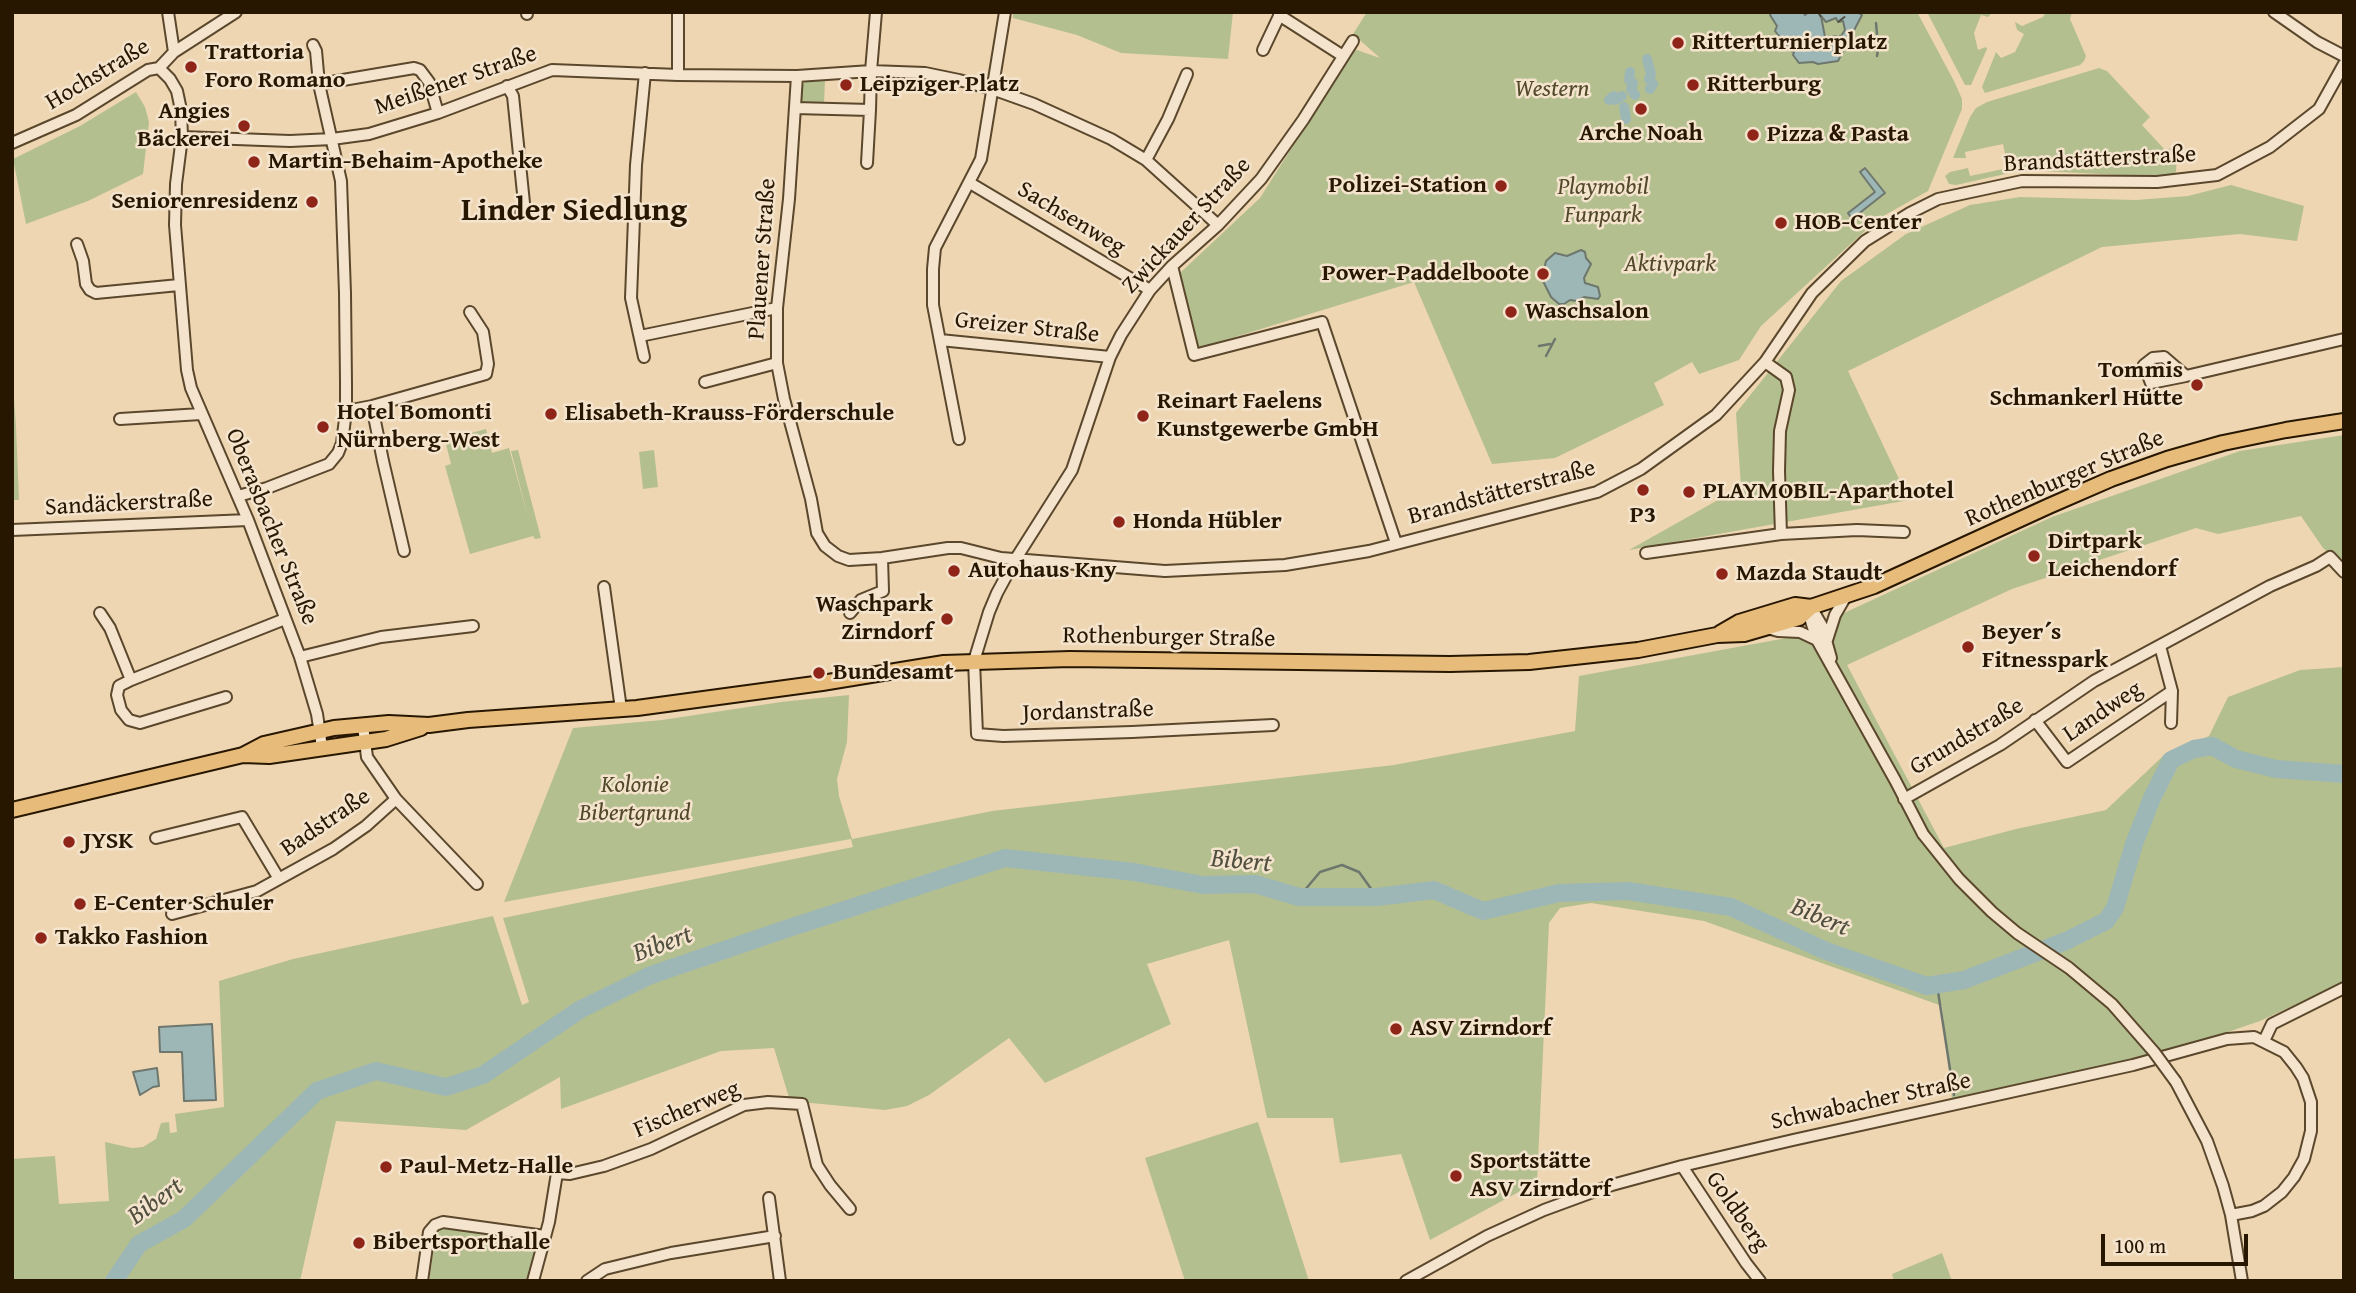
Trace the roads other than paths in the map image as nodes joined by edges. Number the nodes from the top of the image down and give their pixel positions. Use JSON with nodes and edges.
{"nodes":[{"id":1,"x":168,"y":12,"type":"edge"},
{"id":2,"x":236,"y":12,"type":"edge"},
{"id":3,"x":678,"y":12,"type":"edge"},
{"id":4,"x":876,"y":12,"type":"edge"},
{"id":5,"x":1004,"y":12,"type":"edge"},
{"id":6,"x":2274,"y":12,"type":"edge"},
{"id":7,"x":1280,"y":14,"type":"edge"},
{"id":8,"x":1353,"y":41,"type":"dead end"},
{"id":9,"x":313,"y":45,"type":"dead end"},
{"id":10,"x":1263,"y":50,"type":"dead end"},
{"id":11,"x":174,"y":52,"type":"junction"},
{"id":12,"x":1343,"y":56,"type":"junction"},
{"id":13,"x":2344,"y":56,"type":"edge"},
{"id":14,"x":2344,"y":64,"type":"edge"},
{"id":15,"x":159,"y":68,"type":"junction"},
{"id":16,"x":871,"y":71,"type":"junction"},
{"id":17,"x":645,"y":73,"type":"junction"},
{"id":18,"x":1187,"y":74,"type":"dead end"},
{"id":19,"x":678,"y":75,"type":"junction"},
{"id":20,"x":797,"y":76,"type":"junction"},
{"id":21,"x":320,"y":84,"type":"junction"},
{"id":22,"x":507,"y":86,"type":"junction"},
{"id":23,"x":992,"y":89,"type":"junction"},
{"id":24,"x":795,"y":108,"type":"junction"},
{"id":25,"x":870,"y":110,"type":"junction"},
{"id":26,"x":438,"y":113,"type":"junction"},
{"id":27,"x":182,"y":137,"type":"junction"},
{"id":28,"x":332,"y":139,"type":"junction"},
{"id":29,"x":12,"y":143,"type":"edge"},
{"id":30,"x":1146,"y":160,"type":"junction"},
{"id":31,"x":867,"y":163,"type":"dead end"},
{"id":32,"x":970,"y":183,"type":"junction"},
{"id":33,"x":521,"y":214,"type":"dead end"},
{"id":34,"x":1218,"y":225,"type":"junction"},
{"id":35,"x":77,"y":244,"type":"dead end"},
{"id":36,"x":1172,"y":266,"type":"junction"},
{"id":37,"x":179,"y":285,"type":"junction"},
{"id":38,"x":1150,"y":290,"type":"junction"},
{"id":39,"x":777,"y":308,"type":"junction"},
{"id":40,"x":470,"y":312,"type":"dead end"},
{"id":41,"x":640,"y":336,"type":"junction"},
{"id":42,"x":2344,"y":339,"type":"edge"},
{"id":43,"x":940,"y":340,"type":"junction"},
{"id":44,"x":644,"y":356,"type":"dead end"},
{"id":45,"x":1110,"y":357,"type":"junction"},
{"id":46,"x":1765,"y":362,"type":"junction"},
{"id":47,"x":778,"y":363,"type":"junction"},
{"id":48,"x":2186,"y":376,"type":"dead end"},
{"id":49,"x":705,"y":382,"type":"dead end"},
{"id":50,"x":372,"y":407,"type":"junction"},
{"id":51,"x":346,"y":411,"type":"junction"},
{"id":52,"x":201,"y":414,"type":"junction"},
{"id":53,"x":120,"y":419,"type":"dead end"},
{"id":54,"x":2344,"y":421,"type":"edge"},
{"id":55,"x":959,"y":439,"type":"dead end"},
{"id":56,"x":238,"y":496,"type":"junction"},
{"id":57,"x":248,"y":520,"type":"junction"},
{"id":58,"x":12,"y":530,"type":"edge"},
{"id":59,"x":1904,"y":532,"type":"dead end"},
{"id":60,"x":1781,"y":534,"type":"junction"},
{"id":61,"x":1396,"y":543,"type":"junction"},
{"id":62,"x":404,"y":551,"type":"dead end"},
{"id":63,"x":1646,"y":553,"type":"dead end"},
{"id":64,"x":882,"y":558,"type":"junction"},
{"id":65,"x":1015,"y":560,"type":"junction"},
{"id":66,"x":2344,"y":572,"type":"edge"},
{"id":67,"x":604,"y":587,"type":"dead end"},
{"id":68,"x":1846,"y":596,"type":"junction"},
{"id":69,"x":1811,"y":607,"type":"junction"},
{"id":70,"x":100,"y":613,"type":"dead end"},
{"id":71,"x":850,"y":613,"type":"dead end"},
{"id":72,"x":285,"y":619,"type":"junction"},
{"id":73,"x":473,"y":626,"type":"dead end"},
{"id":74,"x":1767,"y":628,"type":"junction"},
{"id":75,"x":1717,"y":635,"type":"junction"},
{"id":76,"x":1822,"y":640,"type":"junction"},
{"id":77,"x":2160,"y":646,"type":"junction"},
{"id":78,"x":300,"y":657,"type":"junction"},
{"id":79,"x":974,"y":661,"type":"junction"},
{"id":80,"x":131,"y":680,"type":"junction"},
{"id":81,"x":2172,"y":691,"type":"junction"},
{"id":82,"x":226,"y":697,"type":"dead end"},
{"id":83,"x":621,"y":709,"type":"junction"},
{"id":84,"x":2035,"y":720,"type":"junction"},
{"id":85,"x":2171,"y":723,"type":"dead end"},
{"id":86,"x":429,"y":725,"type":"junction"},
{"id":87,"x":1273,"y":725,"type":"dead end"},
{"id":88,"x":363,"y":726,"type":"junction"},
{"id":89,"x":320,"y":731,"type":"junction"},
{"id":90,"x":365,"y":741,"type":"junction"},
{"id":91,"x":321,"y":747,"type":"junction"},
{"id":92,"x":243,"y":755,"type":"junction"},
{"id":93,"x":396,"y":799,"type":"junction"},
{"id":94,"x":1904,"y":799,"type":"junction"},
{"id":95,"x":12,"y":810,"type":"edge"},
{"id":96,"x":156,"y":838,"type":"dead end"},
{"id":97,"x":279,"y":880,"type":"junction"},
{"id":98,"x":477,"y":884,"type":"dead end"},
{"id":99,"x":172,"y":914,"type":"dead end"},
{"id":100,"x":2344,"y":988,"type":"edge"},
{"id":101,"x":2264,"y":1041,"type":"junction"},
{"id":102,"x":1682,"y":1166,"type":"junction"},
{"id":103,"x":769,"y":1198,"type":"dead end"},
{"id":104,"x":850,"y":1209,"type":"dead end"},
{"id":105,"x":2231,"y":1215,"type":"junction"},
{"id":106,"x":545,"y":1236,"type":"junction"},
{"id":107,"x":775,"y":1236,"type":"junction"},
{"id":108,"x":422,"y":1281,"type":"edge"},
{"id":109,"x":533,"y":1281,"type":"edge"},
{"id":110,"x":587,"y":1281,"type":"edge"},
{"id":111,"x":780,"y":1281,"type":"edge"},
{"id":112,"x":1406,"y":1281,"type":"edge"},
{"id":113,"x":1760,"y":1281,"type":"edge"},
{"id":114,"x":2242,"y":1281,"type":"edge"}],
"edges":[{"from":1,"to":11,"type":"street"},
{"from":2,"to":11,"type":"street","name":"Hochstraße"},
{"from":3,"to":19,"type":"street"},
{"from":4,"to":16,"type":"street"},
{"from":5,"to":23,"type":"street"},
{"from":6,"to":13,"type":"street"},
{"from":7,"to":10,"type":"street"},
{"from":7,"to":12,"type":"street"},
{"from":8,"to":12,"type":"street","name":"Zwickauer Straße"},
{"from":9,"to":21,"type":"street"},
{"from":11,"to":15,"type":"street","name":"Hochstraße"},
{"from":12,"to":34,"type":"street","name":"Zwickauer Straße"},
{"from":14,"to":46,"type":"street","name":"Brandstätterstraße"},
{"from":15,"to":27,"type":"street","name":"Oberasbacher Straße"},
{"from":15,"to":29,"type":"street","name":"Hochstraße"},
{"from":16,"to":20,"type":"street","name":"Meißener Straße"},
{"from":16,"to":23,"type":"street","name":"Meißener Straße"},
{"from":16,"to":25,"type":"street"},
{"from":17,"to":19,"type":"street","name":"Meißener Straße"},
{"from":17,"to":22,"type":"street","name":"Meißener Straße"},
{"from":17,"to":41,"type":"street"},
{"from":18,"to":30,"type":"street"},
{"from":19,"to":20,"type":"street","name":"Meißener Straße"},
{"from":20,"to":24,"type":"street","name":"Plauener Straße"},
{"from":21,"to":26,"type":"street"},
{"from":21,"to":28,"type":"street"},
{"from":22,"to":26,"type":"street","name":"Meißener Straße"},
{"from":22,"to":33,"type":"street"},
{"from":23,"to":30,"type":"street","name":"Meißener Straße"},
{"from":23,"to":32,"type":"street"},
{"from":24,"to":25,"type":"street"},
{"from":24,"to":39,"type":"street","name":"Plauener Straße"},
{"from":25,"to":31,"type":"street"},
{"from":26,"to":28,"type":"street","name":"Meißener Straße"},
{"from":27,"to":28,"type":"street","name":"Meißener Straße"},
{"from":27,"to":37,"type":"street","name":"Oberasbacher Straße"},
{"from":28,"to":51,"type":"street"},
{"from":30,"to":34,"type":"street","name":"Meißener Straße"},
{"from":32,"to":38,"type":"street","name":"Sachsenweg"},
{"from":32,"to":43,"type":"street"},
{"from":34,"to":36,"type":"street","name":"Zwickauer Straße"},
{"from":35,"to":37,"type":"street"},
{"from":36,"to":38,"type":"street","name":"Zwickauer Straße"},
{"from":36,"to":61,"type":"street"},
{"from":37,"to":52,"type":"street","name":"Oberasbacher Straße"},
{"from":38,"to":45,"type":"street","name":"Zwickauer Straße"},
{"from":39,"to":41,"type":"street"},
{"from":39,"to":47,"type":"street","name":"Plauener Straße"},
{"from":40,"to":50,"type":"street"},
{"from":41,"to":44,"type":"street"},
{"from":42,"to":48,"type":"street"},
{"from":43,"to":45,"type":"street","name":"Greizer Straße"},
{"from":43,"to":55,"type":"street"},
{"from":45,"to":65,"type":"street","name":"Zwickauer Straße"},
{"from":46,"to":60,"type":"street"},
{"from":46,"to":61,"type":"street","name":"Brandstätterstraße"},
{"from":47,"to":49,"type":"street"},
{"from":47,"to":64,"type":"street","name":"Plauener Straße"},
{"from":50,"to":51,"type":"street"},
{"from":50,"to":62,"type":"street"},
{"from":51,"to":56,"type":"street"},
{"from":52,"to":53,"type":"street","name":"Oberasbacher Straße"},
{"from":52,"to":56,"type":"street","name":"Oberasbacher Straße"},
{"from":54,"to":68,"type":"main road","name":"Rothenburger Straße"},
{"from":56,"to":57,"type":"street","name":"Oberasbacher Straße"},
{"from":57,"to":58,"type":"street","name":"Sandäckerstraße"},
{"from":57,"to":72,"type":"street","name":"Oberasbacher Straße"},
{"from":59,"to":60,"type":"street"},
{"from":60,"to":63,"type":"street"},
{"from":61,"to":65,"type":"street","name":"Brandstätterstraße"},
{"from":64,"to":65,"type":"street","name":"Plauener Straße"},
{"from":64,"to":71,"type":"street"},
{"from":65,"to":79,"type":"street","name":"Zwickauer Straße"},
{"from":66,"to":77,"type":"street","name":"Grundstraße"},
{"from":67,"to":83,"type":"street"},
{"from":68,"to":69,"type":"main road","name":"Rothenburger Straße"},
{"from":68,"to":76,"type":"street"},
{"from":69,"to":74,"type":"main road","name":"Rothenburger Straße"},
{"from":69,"to":75,"type":"main road","name":"Rothenburger Straße"},
{"from":69,"to":76,"type":"street"},
{"from":70,"to":80,"type":"street"},
{"from":72,"to":78,"type":"street","name":"Oberasbacher Straße"},
{"from":72,"to":80,"type":"street"},
{"from":73,"to":78,"type":"street","name":"Oberasbacher Straße"},
{"from":74,"to":75,"type":"main road","name":"Rothenburger Straße"},
{"from":74,"to":76,"type":"street"},
{"from":75,"to":79,"type":"main road","name":"Rothenburger Straße"},
{"from":76,"to":94,"type":"street"},
{"from":77,"to":81,"type":"street"},
{"from":77,"to":84,"type":"street","name":"Grundstraße"},
{"from":78,"to":89,"type":"street","name":"Oberasbacher Straße"},
{"from":79,"to":83,"type":"main road","name":"Rothenburger Straße"},
{"from":79,"to":87,"type":"street","name":"Jordanstraße"},
{"from":80,"to":82,"type":"street"},
{"from":81,"to":84,"type":"street","name":"Landweg"},
{"from":81,"to":85,"type":"street"},
{"from":83,"to":86,"type":"main road","name":"Rothenburger Straße"},
{"from":84,"to":94,"type":"street","name":"Grundstraße"},
{"from":86,"to":88,"type":"main road","name":"Rothenburger Straße"},
{"from":86,"to":90,"type":"main road","name":"Rothenburger Straße"},
{"from":88,"to":89,"type":"main road","name":"Rothenburger Straße"},
{"from":88,"to":90,"type":"street"},
{"from":89,"to":91,"type":"street","name":"Oberasbacher Straße"},
{"from":89,"to":92,"type":"main road","name":"Rothenburger Straße"},
{"from":90,"to":91,"type":"main road","name":"Rothenburger Straße"},
{"from":90,"to":93,"type":"street"},
{"from":91,"to":92,"type":"main road","name":"Rothenburger Straße"},
{"from":92,"to":95,"type":"main road","name":"Rothenburger Straße"},
{"from":93,"to":97,"type":"street","name":"Badstraße"},
{"from":93,"to":98,"type":"street"},
{"from":94,"to":105,"type":"street","bridge":true},
{"from":96,"to":97,"type":"street","name":"Badstraße"},
{"from":97,"to":99,"type":"street","name":"Badstraße"},
{"from":100,"to":101,"type":"street"},
{"from":101,"to":102,"type":"street","name":"Schwabacher Straße"},
{"from":101,"to":105,"type":"street"},
{"from":102,"to":112,"type":"street","name":"Schwabacher Straße"},
{"from":102,"to":113,"type":"street","name":"Goldberg"},
{"from":103,"to":107,"type":"street"},
{"from":104,"to":106,"type":"street","name":"Fischerweg"},
{"from":105,"to":114,"type":"street"},
{"from":106,"to":108,"type":"street"},
{"from":106,"to":109,"type":"street"},
{"from":107,"to":110,"type":"street"},
{"from":107,"to":111,"type":"street"}]}
